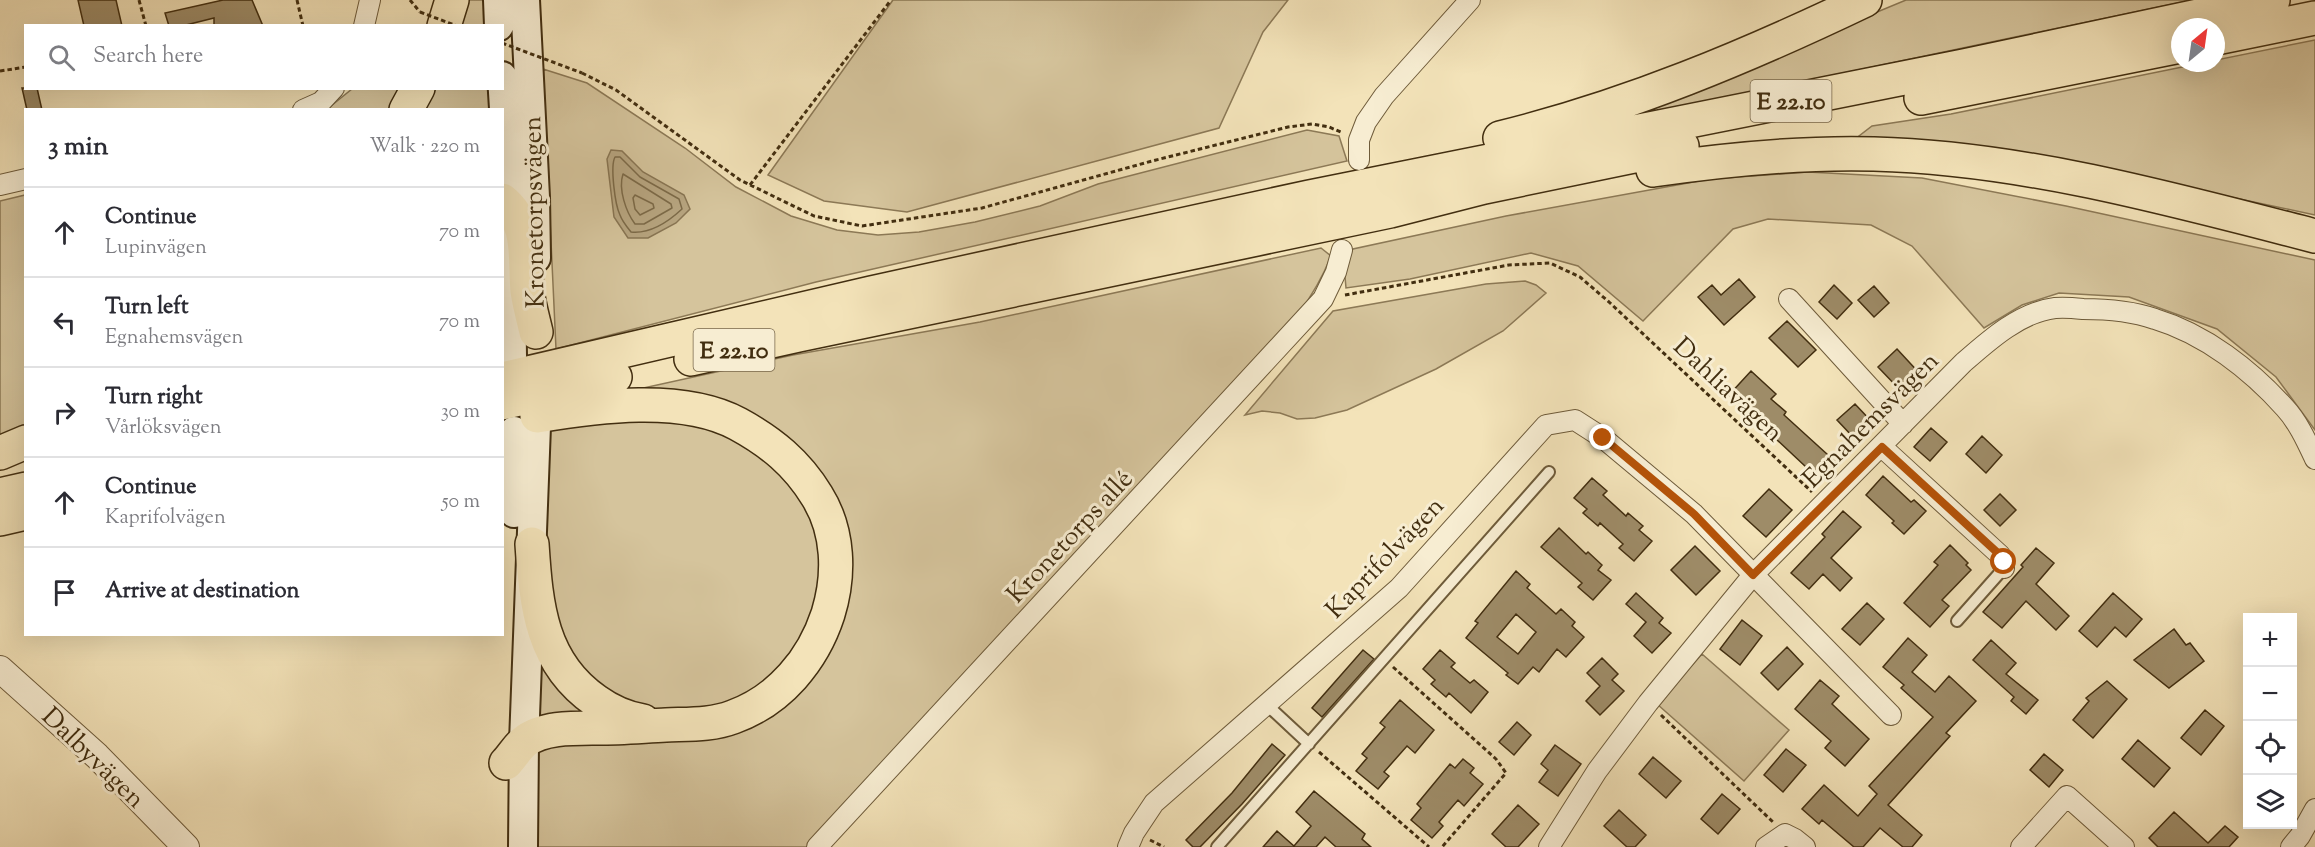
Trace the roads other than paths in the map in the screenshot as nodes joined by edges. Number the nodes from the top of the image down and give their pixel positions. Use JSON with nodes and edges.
{"nodes":[{"id":1,"x":370,"y":0,"type":"edge"},
{"id":2,"x":453,"y":0,"type":"edge"},
{"id":3,"x":498,"y":0,"type":"edge"},
{"id":4,"x":525,"y":0,"type":"edge"},
{"id":5,"x":1470,"y":0,"type":"edge"},
{"id":6,"x":1866,"y":0,"type":"edge"},
{"id":7,"x":2273,"y":0,"type":"edge"},
{"id":8,"x":2315,"y":18,"type":"edge"},
{"id":9,"x":432,"y":19,"type":"edge"},
{"id":10,"x":364,"y":24,"type":"edge"},
{"id":11,"x":500,"y":24,"type":"edge"},
{"id":12,"x":2225,"y":36,"type":"edge"},
{"id":13,"x":2171,"y":47,"type":"edge"},
{"id":14,"x":332,"y":90,"type":"edge"},
{"id":15,"x":417,"y":90,"type":"edge"},
{"id":16,"x":502,"y":90,"type":"edge"},
{"id":17,"x":308,"y":108,"type":"edge"},
{"id":18,"x":407,"y":108,"type":"edge"},
{"id":19,"x":503,"y":108,"type":"edge"},
{"id":20,"x":504,"y":140,"type":"edge"},
{"id":21,"x":1359,"y":160,"type":"dead end"},
{"id":22,"x":24,"y":179,"type":"edge"},
{"id":23,"x":0,"y":184,"type":"edge"},
{"id":24,"x":1309,"y":197,"type":"junction"},
{"id":25,"x":506,"y":204,"type":"edge"},
{"id":26,"x":1390,"y":211,"type":"junction"},
{"id":27,"x":2315,"y":236,"type":"edge"},
{"id":28,"x":1342,"y":250,"type":"dead end"},
{"id":29,"x":1789,"y":299,"type":"dead end"},
{"id":30,"x":522,"y":355,"type":"edge"},
{"id":31,"x":514,"y":421,"type":"edge"},
{"id":32,"x":1903,"y":424,"type":"junction"},
{"id":33,"x":24,"y":443,"type":"edge"},
{"id":34,"x":1882,"y":447,"type":"junction"},
{"id":35,"x":0,"y":453,"type":"edge"},
{"id":36,"x":2315,"y":459,"type":"edge"},
{"id":37,"x":1549,"y":472,"type":"dead end"},
{"id":38,"x":24,"y":489,"type":"edge"},
{"id":39,"x":0,"y":495,"type":"edge"},
{"id":40,"x":24,"y":513,"type":"edge"},
{"id":41,"x":0,"y":519,"type":"edge"},
{"id":42,"x":532,"y":544,"type":"junction"},
{"id":43,"x":2004,"y":568,"type":"joint"},
{"id":44,"x":1753,"y":575,"type":"junction"},
{"id":45,"x":1956,"y":621,"type":"dead end"},
{"id":46,"x":0,"y":669,"type":"edge"},
{"id":47,"x":1267,"y":705,"type":"junction"},
{"id":48,"x":1891,"y":715,"type":"dead end"},
{"id":49,"x":665,"y":725,"type":"junction"},
{"id":50,"x":1309,"y":744,"type":"junction"},
{"id":51,"x":515,"y":752,"type":"junction"},
{"id":52,"x":2315,"y":809,"type":"edge"},
{"id":53,"x":1766,"y":846,"type":"edge"},
{"id":54,"x":186,"y":847,"type":"edge"},
{"id":55,"x":504,"y":847,"type":"edge"},
{"id":56,"x":523,"y":847,"type":"edge"},
{"id":57,"x":817,"y":847,"type":"edge"},
{"id":58,"x":1128,"y":847,"type":"edge"},
{"id":59,"x":1217,"y":847,"type":"edge"},
{"id":60,"x":1549,"y":847,"type":"edge"},
{"id":61,"x":1805,"y":847,"type":"edge"},
{"id":62,"x":2021,"y":847,"type":"edge"},
{"id":63,"x":2124,"y":847,"type":"edge"},
{"id":64,"x":2291,"y":847,"type":"edge"}],
"edges":[{"from":1,"to":10,"type":"street"},
{"from":2,"to":9,"type":"highway"},
{"from":3,"to":11,"type":"main road"},
{"from":4,"to":30,"type":"main road","name":"Kronetorpsvägen"},
{"from":5,"to":21,"type":"street"},
{"from":6,"to":24,"type":"highway"},
{"from":7,"to":24,"type":"highway","number":"E 22.10"},
{"from":8,"to":12,"type":"highway"},
{"from":13,"to":26,"type":"highway","number":"E 22.10"},
{"from":14,"to":17,"type":"street"},
{"from":15,"to":18,"type":"highway"},
{"from":16,"to":19,"type":"main road","name":"Kronetorpsvägen"},
{"from":20,"to":25,"type":"main road","name":"Kronetorpsvägen"},
{"from":22,"to":23,"type":"street"},
{"from":24,"to":30,"type":"highway","number":"E 22.10"},
{"from":25,"to":30,"type":"highway"},
{"from":26,"to":27,"type":"highway"},
{"from":26,"to":31,"type":"highway","number":"E 22.10"},
{"from":28,"to":57,"type":"street","name":"Kronetorps allé"},
{"from":29,"to":32,"type":"street"},
{"from":31,"to":42,"type":"main road"},
{"from":31,"to":49,"type":"highway"},
{"from":31,"to":51,"type":"main road"},
{"from":32,"to":34,"type":"street","name":"Egnahemsvägen"},
{"from":32,"to":36,"type":"street","name":"Egnahemsvägen"},
{"from":33,"to":35,"type":"highway"},
{"from":34,"to":43,"type":"street"},
{"from":34,"to":44,"type":"street","name":"Egnahemsvägen"},
{"from":37,"to":50,"type":"lane"},
{"from":38,"to":39,"type":"highway"},
{"from":40,"to":41,"type":"highway"},
{"from":42,"to":49,"type":"highway"},
{"from":42,"to":51,"type":"main road"},
{"from":43,"to":45,"type":"lane"},
{"from":44,"to":47,"type":"street","name":"Kaprifolvägen"},
{"from":44,"to":48,"type":"street","name":"Kaprifolvägen"},
{"from":44,"to":60,"type":"street","name":"Egnahemsvägen"},
{"from":46,"to":54,"type":"street","name":"Dalbyvägen"},
{"from":47,"to":50,"type":"lane"},
{"from":47,"to":58,"type":"street","name":"Kaprifolvägen"},
{"from":49,"to":51,"type":"highway"},
{"from":50,"to":59,"type":"lane"},
{"from":51,"to":55,"type":"main road"},
{"from":51,"to":56,"type":"main road"},
{"from":52,"to":64,"type":"street"},
{"from":53,"to":61,"type":"street"},
{"from":62,"to":63,"type":"street"}]}
